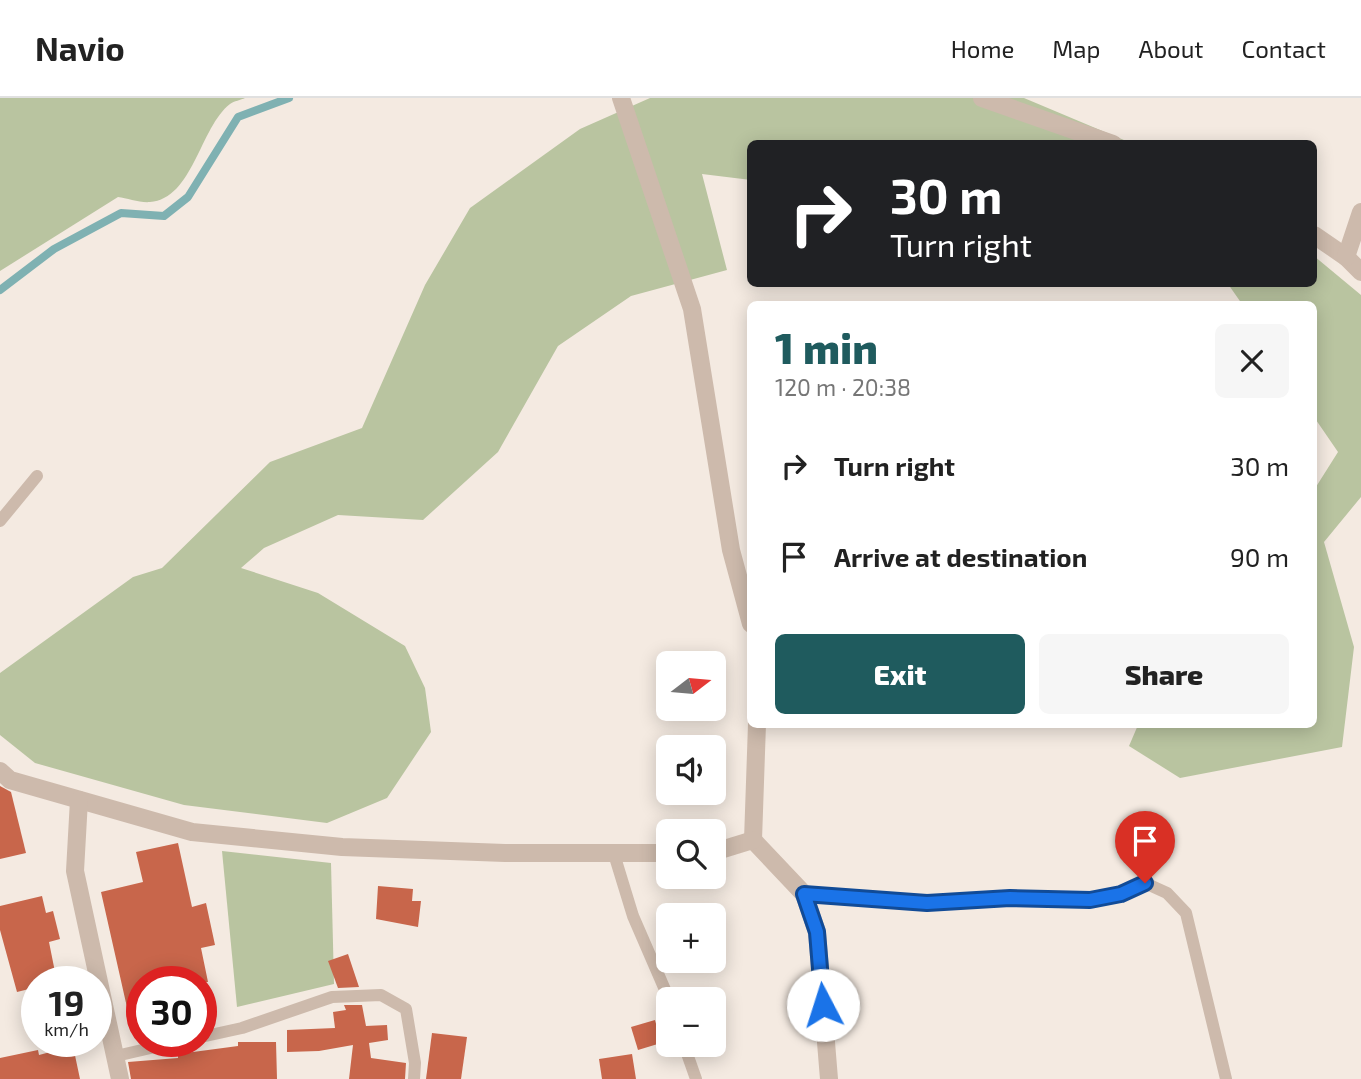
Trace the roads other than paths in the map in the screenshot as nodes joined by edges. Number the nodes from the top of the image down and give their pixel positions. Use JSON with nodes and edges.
{"nodes":[{"id":1,"x":621,"y":98,"type":"edge"},
{"id":2,"x":982,"y":98,"type":"edge"},
{"id":3,"x":1102,"y":140,"type":"edge"},
{"id":4,"x":1361,"y":212,"type":"edge"},
{"id":5,"x":1317,"y":237,"type":"edge"},
{"id":6,"x":1346,"y":257,"type":"junction"},
{"id":7,"x":1361,"y":272,"type":"edge"},
{"id":8,"x":37,"y":476,"type":"dead end"},
{"id":9,"x":0,"y":521,"type":"edge"},
{"id":10,"x":747,"y":609,"type":"edge"},
{"id":11,"x":757,"y":728,"type":"edge"},
{"id":12,"x":0,"y":771,"type":"edge"},
{"id":13,"x":79,"y":800,"type":"junction"},
{"id":14,"x":753,"y":840,"type":"junction"},
{"id":15,"x":726,"y":848,"type":"edge"},
{"id":16,"x":614,"y":853,"type":"junction"},
{"id":17,"x":656,"y":853,"type":"edge"},
{"id":18,"x":804,"y":894,"type":"junction"},
{"id":19,"x":664,"y":987,"type":"edge"},
{"id":20,"x":217,"y":1033,"type":"edge"},
{"id":21,"x":126,"y":1054,"type":"edge"},
{"id":22,"x":116,"y":1056,"type":"junction"},
{"id":23,"x":688,"y":1057,"type":"edge"},
{"id":24,"x":120,"y":1079,"type":"edge"},
{"id":25,"x":414,"y":1079,"type":"edge"},
{"id":26,"x":696,"y":1079,"type":"edge"},
{"id":27,"x":829,"y":1079,"type":"edge"},
{"id":28,"x":1226,"y":1079,"type":"edge"}],
"edges":[{"from":1,"to":10,"type":"street"},
{"from":2,"to":3,"type":"street"},
{"from":4,"to":6,"type":"street"},
{"from":5,"to":6,"type":"street"},
{"from":6,"to":7,"type":"street"},
{"from":8,"to":9,"type":"lane"},
{"from":11,"to":14,"type":"street"},
{"from":12,"to":13,"type":"street"},
{"from":13,"to":16,"type":"street"},
{"from":13,"to":22,"type":"street"},
{"from":14,"to":15,"type":"street"},
{"from":14,"to":18,"type":"street"},
{"from":16,"to":17,"type":"street"},
{"from":16,"to":19,"type":"lane"},
{"from":18,"to":27,"type":"street"},
{"from":18,"to":28,"type":"lane"},
{"from":20,"to":25,"type":"lane"},
{"from":21,"to":22,"type":"lane"},
{"from":22,"to":24,"type":"street"},
{"from":23,"to":26,"type":"lane"}]}
